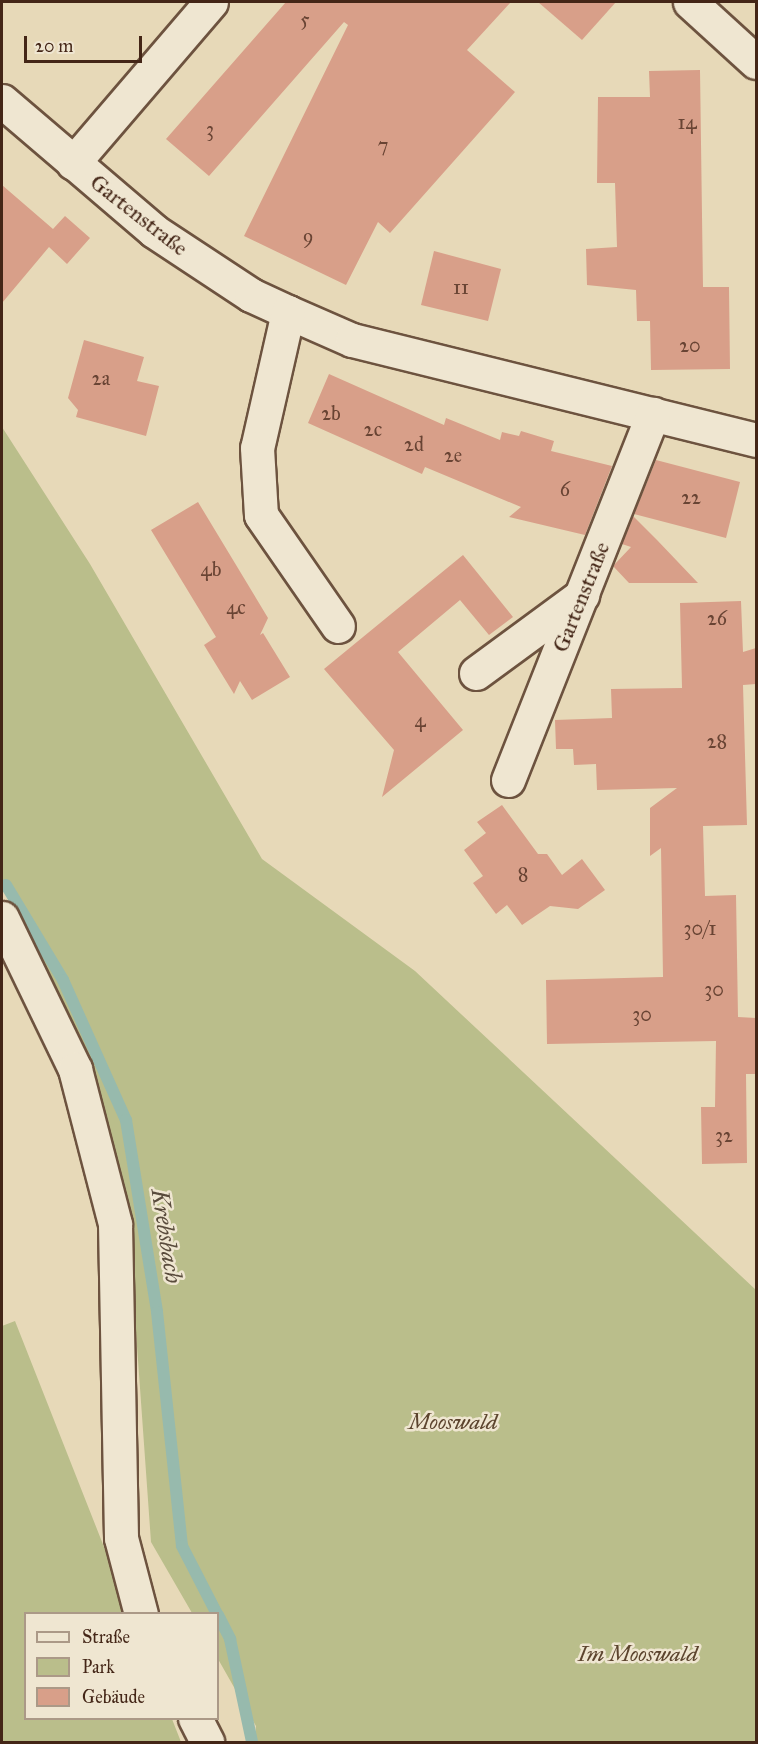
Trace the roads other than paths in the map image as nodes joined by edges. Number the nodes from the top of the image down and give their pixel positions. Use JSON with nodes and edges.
{"nodes":[{"id":1,"x":211,"y":2,"type":"edge"},
{"id":2,"x":690,"y":2,"type":"edge"},
{"id":3,"x":756,"y":62,"type":"edge"},
{"id":4,"x":2,"y":101,"type":"edge"},
{"id":5,"x":74,"y":163,"type":"junction"},
{"id":6,"x":288,"y":312,"type":"junction"},
{"id":7,"x":653,"y":414,"type":"junction"},
{"id":8,"x":756,"y":440,"type":"edge"},
{"id":9,"x":582,"y":595,"type":"junction"},
{"id":10,"x":338,"y":626,"type":"dead end"},
{"id":11,"x":476,"y":673,"type":"dead end"},
{"id":12,"x":508,"y":780,"type":"dead end"},
{"id":13,"x":2,"y":918,"type":"edge"},
{"id":14,"x":140,"y":1612,"type":"edge"},
{"id":15,"x":196,"y":1720,"type":"edge"},
{"id":16,"x":207,"y":1743,"type":"edge"}],
"edges":[{"from":1,"to":5,"type":"street"},
{"from":2,"to":3,"type":"street"},
{"from":4,"to":5,"type":"street","name":"Gartenstraße"},
{"from":5,"to":6,"type":"street","name":"Gartenstraße"},
{"from":6,"to":7,"type":"street","name":"Gartenstraße"},
{"from":6,"to":10,"type":"street"},
{"from":7,"to":8,"type":"street","name":"Gartenstraße"},
{"from":7,"to":9,"type":"street","name":"Gartenstraße"},
{"from":9,"to":11,"type":"street"},
{"from":9,"to":12,"type":"street","name":"Gartenstraße"},
{"from":13,"to":14,"type":"street"},
{"from":15,"to":16,"type":"street"}]}
